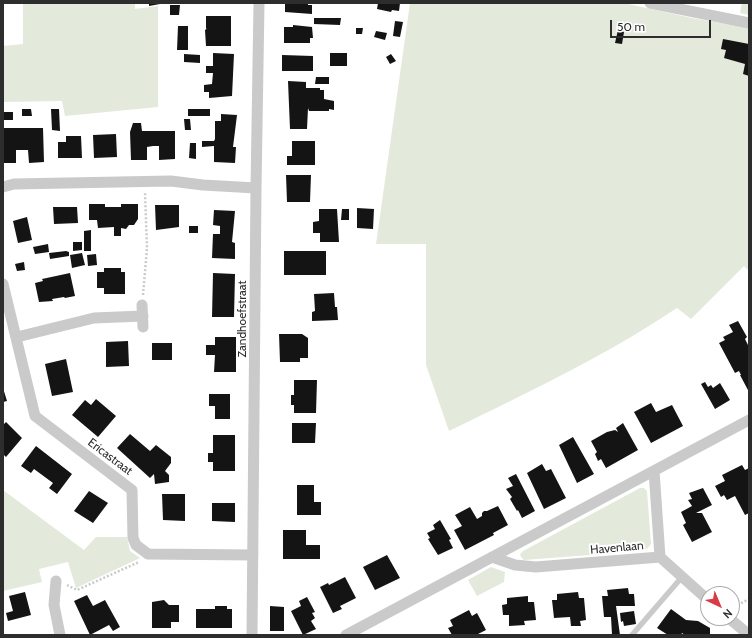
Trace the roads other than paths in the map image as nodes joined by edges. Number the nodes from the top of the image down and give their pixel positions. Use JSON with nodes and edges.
{"nodes":[{"id":1,"x":259,"y":3,"type":"edge"},
{"id":2,"x":650,"y":3,"type":"edge"},
{"id":3,"x":749,"y":23,"type":"edge"},
{"id":4,"x":3,"y":187,"type":"edge"},
{"id":5,"x":256,"y":188,"type":"junction"},
{"id":6,"x":3,"y":284,"type":"edge"},
{"id":7,"x":143,"y":316,"type":"road end"},
{"id":8,"x":17,"y":337,"type":"junction"},
{"id":9,"x":749,"y":420,"type":"edge"},
{"id":10,"x":654,"y":471,"type":"junction"},
{"id":11,"x":253,"y":555,"type":"junction"},
{"id":12,"x":492,"y":557,"type":"junction"},
{"id":13,"x":660,"y":557,"type":"junction"},
{"id":14,"x":682,"y":577,"type":"junction"},
{"id":15,"x":56,"y":580,"type":"road end"},
{"id":16,"x":700,"y":593,"type":"edge"},
{"id":17,"x":738,"y":626,"type":"edge"},
{"id":18,"x":60,"y":635,"type":"edge"},
{"id":19,"x":252,"y":635,"type":"edge"},
{"id":20,"x":346,"y":635,"type":"edge"},
{"id":21,"x":632,"y":635,"type":"edge"},
{"id":22,"x":749,"y":635,"type":"edge"}],
"edges":[{"from":1,"to":5,"type":"street","name":"Zandhoefstraat"},
{"from":2,"to":3,"type":"street"},
{"from":4,"to":5,"type":"street"},
{"from":5,"to":11,"type":"street","name":"Zandhoefstraat"},
{"from":6,"to":8,"type":"street","name":"Ericastraat"},
{"from":7,"to":8,"type":"street"},
{"from":8,"to":11,"type":"street","name":"Ericastraat"},
{"from":9,"to":10,"type":"street"},
{"from":10,"to":12,"type":"street"},
{"from":10,"to":13,"type":"street","name":"Havenlaan"},
{"from":11,"to":19,"type":"street","name":"Zandhoefstraat"},
{"from":12,"to":13,"type":"street","name":"Havenlaan"},
{"from":12,"to":20,"type":"street"},
{"from":13,"to":14,"type":"street"},
{"from":14,"to":16,"type":"street"},
{"from":14,"to":21,"type":"lane"},
{"from":15,"to":18,"type":"street"},
{"from":17,"to":22,"type":"street"}]}
